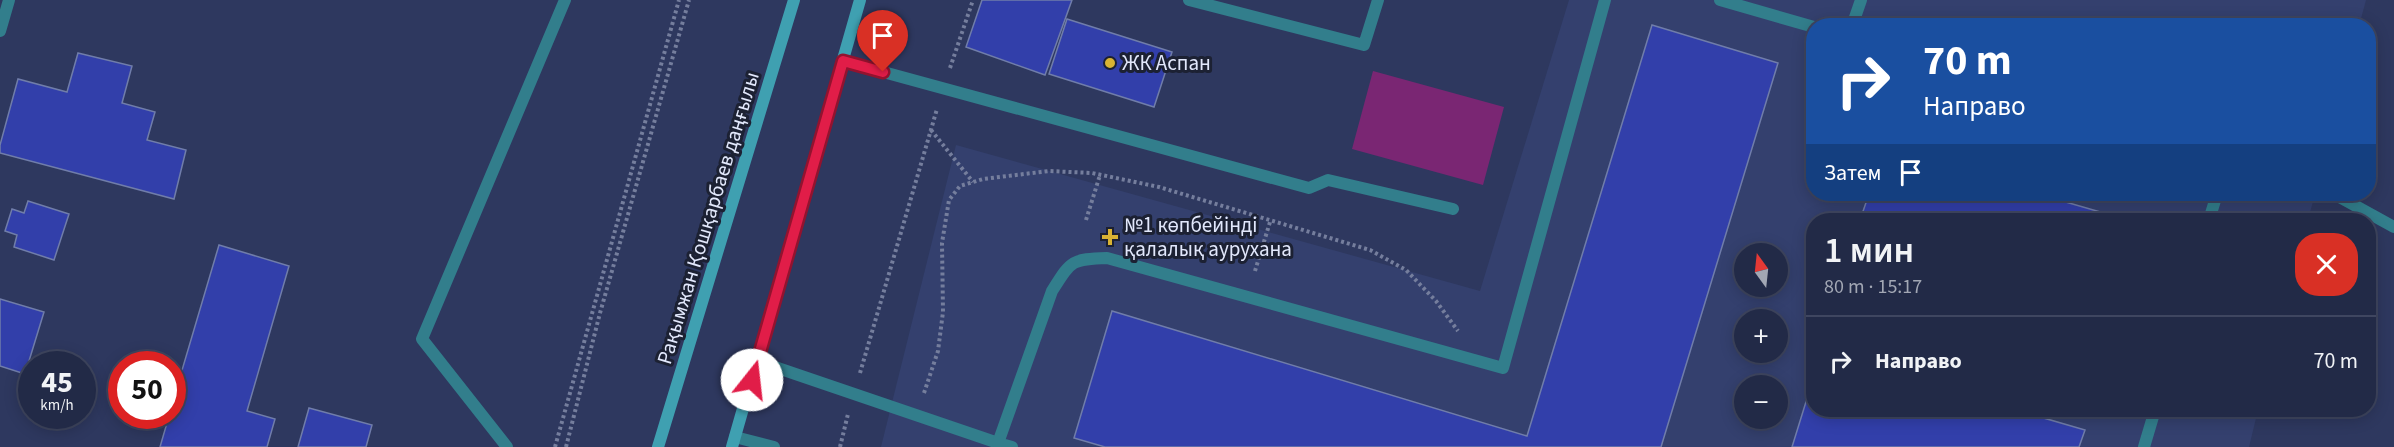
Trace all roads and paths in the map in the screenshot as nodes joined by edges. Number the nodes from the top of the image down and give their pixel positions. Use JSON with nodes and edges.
{"nodes":[{"id":1,"x":9,"y":0,"type":"edge"},
{"id":2,"x":565,"y":0,"type":"edge"},
{"id":3,"x":679,"y":0,"type":"edge"},
{"id":4,"x":689,"y":0,"type":"edge"},
{"id":5,"x":795,"y":0,"type":"edge"},
{"id":6,"x":860,"y":0,"type":"edge"},
{"id":7,"x":973,"y":0,"type":"edge"},
{"id":8,"x":1189,"y":0,"type":"edge"},
{"id":9,"x":1378,"y":0,"type":"edge"},
{"id":10,"x":1605,"y":0,"type":"edge"},
{"id":11,"x":1720,"y":0,"type":"edge"},
{"id":12,"x":1861,"y":0,"type":"edge"},
{"id":13,"x":1855,"y":18,"type":"edge"},
{"id":14,"x":1806,"y":25,"type":"edge"},
{"id":15,"x":0,"y":31,"type":"edge"},
{"id":16,"x":843,"y":61,"type":"junction"},
{"id":17,"x":943,"y":88,"type":"junction"},
{"id":18,"x":931,"y":129,"type":"junction"},
{"id":19,"x":1100,"y":175,"type":"junction"},
{"id":20,"x":973,"y":182,"type":"junction"},
{"id":21,"x":2347,"y":201,"type":"edge"},
{"id":22,"x":1453,"y":209,"type":"dead end"},
{"id":23,"x":2369,"y":213,"type":"edge"},
{"id":24,"x":2376,"y":217,"type":"edge"},
{"id":25,"x":1086,"y":220,"type":"dead end"},
{"id":26,"x":1270,"y":222,"type":"junction"},
{"id":27,"x":2394,"y":227,"type":"edge"},
{"id":28,"x":1255,"y":272,"type":"dead end"},
{"id":29,"x":1461,"y":333,"type":"dead end"},
{"id":30,"x":757,"y":362,"type":"junction"},
{"id":31,"x":854,"y":394,"type":"junction"},
{"id":32,"x":923,"y":396,"type":"dead end"},
{"id":33,"x":2153,"y":417,"type":"edge"},
{"id":34,"x":734,"y":442,"type":"edge"},
{"id":35,"x":998,"y":445,"type":"edge"},
{"id":36,"x":507,"y":447,"type":"edge"},
{"id":37,"x":555,"y":447,"type":"edge"},
{"id":38,"x":566,"y":447,"type":"edge"},
{"id":39,"x":658,"y":447,"type":"edge"},
{"id":40,"x":774,"y":447,"type":"edge"},
{"id":41,"x":840,"y":447,"type":"edge"},
{"id":42,"x":1012,"y":447,"type":"edge"},
{"id":43,"x":2144,"y":447,"type":"edge"}],
"edges":[{"from":1,"to":15,"type":"street"},
{"from":2,"to":36,"type":"street"},
{"from":3,"to":37,"type":"path"},
{"from":4,"to":38,"type":"path"},
{"from":5,"to":39,"type":"main road","name":"Рақымжан Қошқарбаев даңғылы"},
{"from":6,"to":16,"type":"main road"},
{"from":7,"to":17,"type":"path"},
{"from":8,"to":9,"type":"street"},
{"from":10,"to":35,"type":"street"},
{"from":11,"to":14,"type":"street"},
{"from":12,"to":13,"type":"street"},
{"from":16,"to":17,"type":"street"},
{"from":16,"to":30,"type":"main road"},
{"from":17,"to":18,"type":"path"},
{"from":17,"to":22,"type":"street"},
{"from":18,"to":20,"type":"path"},
{"from":18,"to":31,"type":"path"},
{"from":19,"to":20,"type":"path"},
{"from":19,"to":25,"type":"path"},
{"from":19,"to":26,"type":"path"},
{"from":20,"to":32,"type":"path"},
{"from":21,"to":23,"type":"street"},
{"from":24,"to":27,"type":"street"},
{"from":26,"to":28,"type":"path"},
{"from":26,"to":29,"type":"path"},
{"from":30,"to":31,"type":"street"},
{"from":30,"to":34,"type":"main road"},
{"from":31,"to":35,"type":"street"},
{"from":31,"to":41,"type":"path"},
{"from":33,"to":43,"type":"street"},
{"from":34,"to":40,"type":"street"},
{"from":35,"to":42,"type":"street"}]}
